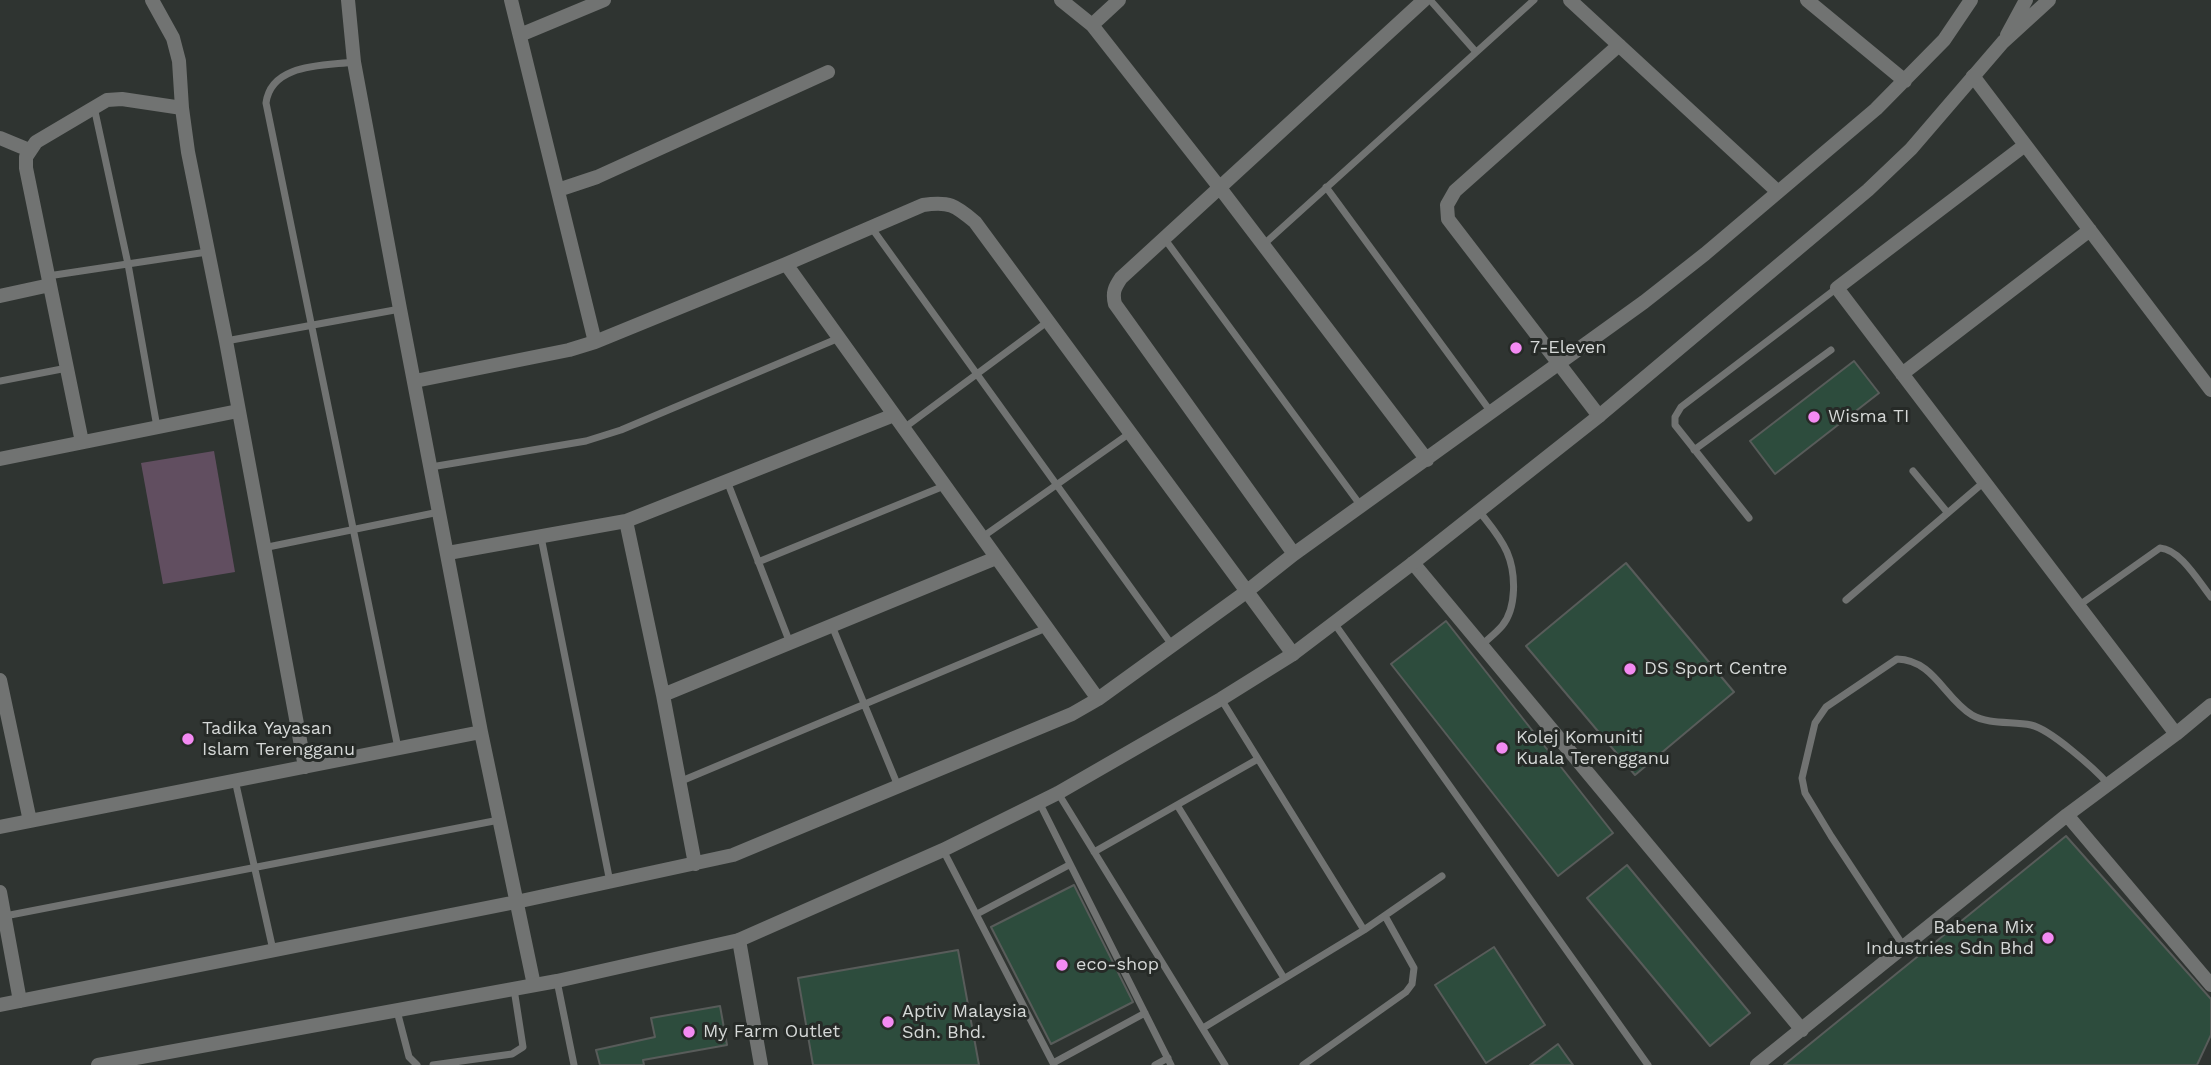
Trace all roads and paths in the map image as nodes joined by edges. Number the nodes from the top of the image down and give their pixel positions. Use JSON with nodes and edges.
{"nodes":[{"id":1,"x":152,"y":0,"type":"edge"},
{"id":2,"x":348,"y":0,"type":"edge"},
{"id":3,"x":511,"y":0,"type":"edge"},
{"id":4,"x":604,"y":0,"type":"edge"},
{"id":5,"x":1061,"y":0,"type":"edge"},
{"id":6,"x":1119,"y":0,"type":"edge"},
{"id":7,"x":1424,"y":0,"type":"edge"},
{"id":8,"x":1430,"y":0,"type":"edge"},
{"id":9,"x":1534,"y":0,"type":"edge"},
{"id":10,"x":1570,"y":0,"type":"edge"},
{"id":11,"x":1807,"y":0,"type":"edge"},
{"id":12,"x":1971,"y":0,"type":"edge"},
{"id":13,"x":2026,"y":0,"type":"edge"},
{"id":14,"x":2049,"y":0,"type":"edge"},
{"id":15,"x":1092,"y":25,"type":"junction"},
{"id":16,"x":520,"y":35,"type":"junction"},
{"id":17,"x":2003,"y":42,"type":"junction"},
{"id":18,"x":1619,"y":46,"type":"junction"},
{"id":19,"x":1476,"y":52,"type":"junction"},
{"id":20,"x":354,"y":62,"type":"junction"},
{"id":21,"x":828,"y":72,"type":"dead end"},
{"id":22,"x":1973,"y":76,"type":"junction"},
{"id":23,"x":1905,"y":81,"type":"junction"},
{"id":24,"x":94,"y":106,"type":"junction"},
{"id":25,"x":181,"y":108,"type":"junction"},
{"id":26,"x":0,"y":138,"type":"edge"},
{"id":27,"x":2025,"y":145,"type":"junction"},
{"id":28,"x":29,"y":150,"type":"junction"},
{"id":29,"x":1326,"y":187,"type":"junction"},
{"id":30,"x":1220,"y":188,"type":"junction"},
{"id":31,"x":558,"y":190,"type":"junction"},
{"id":32,"x":1777,"y":191,"type":"junction"},
{"id":33,"x":871,"y":227,"type":"junction"},
{"id":34,"x":2090,"y":230,"type":"junction"},
{"id":35,"x":1164,"y":238,"type":"junction"},
{"id":36,"x":1262,"y":245,"type":"junction"},
{"id":37,"x":208,"y":251,"type":"junction"},
{"id":38,"x":128,"y":264,"type":"junction"},
{"id":39,"x":786,"y":264,"type":"junction"},
{"id":40,"x":49,"y":281,"type":"junction"},
{"id":41,"x":1837,"y":288,"type":"junction"},
{"id":42,"x":0,"y":296,"type":"edge"},
{"id":43,"x":400,"y":309,"type":"junction"},
{"id":44,"x":1047,"y":322,"type":"junction"},
{"id":45,"x":312,"y":325,"type":"junction"},
{"id":46,"x":839,"y":338,"type":"junction"},
{"id":47,"x":226,"y":341,"type":"junction"},
{"id":48,"x":595,"y":342,"type":"junction"},
{"id":49,"x":1831,"y":350,"type":"dead end"},
{"id":50,"x":1558,"y":364,"type":"junction"},
{"id":51,"x":67,"y":368,"type":"junction"},
{"id":52,"x":977,"y":374,"type":"junction"},
{"id":53,"x":1902,"y":374,"type":"junction"},
{"id":54,"x":0,"y":380,"type":"edge"},
{"id":55,"x":415,"y":381,"type":"junction"},
{"id":56,"x":2211,"y":390,"type":"edge"},
{"id":57,"x":238,"y":411,"type":"junction"},
{"id":58,"x":1491,"y":412,"type":"junction"},
{"id":59,"x":894,"y":415,"type":"junction"},
{"id":60,"x":1599,"y":416,"type":"junction"},
{"id":61,"x":156,"y":428,"type":"junction"},
{"id":62,"x":904,"y":428,"type":"junction"},
{"id":63,"x":1129,"y":433,"type":"junction"},
{"id":64,"x":82,"y":442,"type":"junction"},
{"id":65,"x":1694,"y":450,"type":"junction"},
{"id":66,"x":0,"y":458,"type":"edge"},
{"id":67,"x":1427,"y":460,"type":"junction"},
{"id":68,"x":432,"y":467,"type":"junction"},
{"id":69,"x":1913,"y":471,"type":"dead end"},
{"id":70,"x":726,"y":481,"type":"junction"},
{"id":71,"x":1984,"y":482,"type":"junction"},
{"id":72,"x":1057,"y":485,"type":"junction"},
{"id":73,"x":944,"y":486,"type":"junction"},
{"id":74,"x":1361,"y":507,"type":"junction"},
{"id":75,"x":1479,"y":511,"type":"junction"},
{"id":76,"x":440,"y":512,"type":"junction"},
{"id":77,"x":1947,"y":512,"type":"junction"},
{"id":78,"x":1749,"y":518,"type":"dead end"},
{"id":79,"x":626,"y":521,"type":"junction"},
{"id":80,"x":352,"y":530,"type":"junction"},
{"id":81,"x":541,"y":537,"type":"junction"},
{"id":82,"x":981,"y":538,"type":"junction"},
{"id":83,"x":263,"y":548,"type":"junction"},
{"id":84,"x":448,"y":553,"type":"junction"},
{"id":85,"x":1294,"y":554,"type":"junction"},
{"id":86,"x":996,"y":558,"type":"junction"},
{"id":87,"x":758,"y":562,"type":"junction"},
{"id":88,"x":1412,"y":563,"type":"junction"},
{"id":89,"x":1246,"y":592,"type":"junction"},
{"id":90,"x":2211,"y":597,"type":"edge"},
{"id":91,"x":1846,"y":600,"type":"dead end"},
{"id":92,"x":2078,"y":606,"type":"junction"},
{"id":93,"x":1334,"y":623,"type":"junction"},
{"id":94,"x":832,"y":625,"type":"junction"},
{"id":95,"x":1046,"y":628,"type":"junction"},
{"id":96,"x":790,"y":643,"type":"junction"},
{"id":97,"x":1172,"y":645,"type":"junction"},
{"id":98,"x":1481,"y":646,"type":"junction"},
{"id":99,"x":1293,"y":654,"type":"junction"},
{"id":100,"x":0,"y":680,"type":"edge"},
{"id":101,"x":663,"y":695,"type":"junction"},
{"id":102,"x":1098,"y":699,"type":"junction"},
{"id":103,"x":1221,"y":699,"type":"junction"},
{"id":104,"x":864,"y":705,"type":"junction"},
{"id":105,"x":2211,"y":705,"type":"edge"},
{"id":106,"x":4,"y":722,"type":"edge"},
{"id":107,"x":481,"y":732,"type":"junction"},
{"id":108,"x":2176,"y":734,"type":"junction"},
{"id":109,"x":398,"y":748,"type":"junction"},
{"id":110,"x":1258,"y":759,"type":"junction"},
{"id":111,"x":305,"y":767,"type":"junction"},
{"id":112,"x":234,"y":780,"type":"junction"},
{"id":113,"x":679,"y":782,"type":"junction"},
{"id":114,"x":2108,"y":785,"type":"junction"},
{"id":115,"x":898,"y":786,"type":"junction"},
{"id":116,"x":1058,"y":793,"type":"junction"},
{"id":117,"x":1039,"y":802,"type":"junction"},
{"id":118,"x":1177,"y":805,"type":"junction"},
{"id":119,"x":2067,"y":815,"type":"junction"},
{"id":120,"x":499,"y":820,"type":"junction"},
{"id":121,"x":30,"y":821,"type":"junction"},
{"id":122,"x":0,"y":827,"type":"edge"},
{"id":123,"x":943,"y":850,"type":"junction"},
{"id":124,"x":1094,"y":852,"type":"junction"},
{"id":125,"x":695,"y":864,"type":"junction"},
{"id":126,"x":1069,"y":864,"type":"junction"},
{"id":127,"x":254,"y":867,"type":"junction"},
{"id":128,"x":1442,"y":876,"type":"dead end"},
{"id":129,"x":610,"y":882,"type":"junction"},
{"id":130,"x":0,"y":892,"type":"edge"},
{"id":131,"x":516,"y":902,"type":"junction"},
{"id":132,"x":977,"y":914,"type":"junction"},
{"id":133,"x":2,"y":916,"type":"edge"},
{"id":134,"x":1384,"y":916,"type":"junction"},
{"id":135,"x":1364,"y":930,"type":"junction"},
{"id":136,"x":739,"y":940,"type":"junction"},
{"id":137,"x":1904,"y":947,"type":"junction"},
{"id":138,"x":274,"y":950,"type":"junction"},
{"id":139,"x":1284,"y":978,"type":"junction"},
{"id":140,"x":557,"y":981,"type":"junction"},
{"id":141,"x":534,"y":985,"type":"junction"},
{"id":142,"x":2211,"y":985,"type":"edge"},
{"id":143,"x":514,"y":988,"type":"junction"},
{"id":144,"x":20,"y":1001,"type":"junction"},
{"id":145,"x":0,"y":1005,"type":"edge"},
{"id":146,"x":397,"y":1010,"type":"junction"},
{"id":147,"x":1145,"y":1013,"type":"junction"},
{"id":148,"x":1203,"y":1028,"type":"junction"},
{"id":149,"x":1802,"y":1030,"type":"junction"},
{"id":150,"x":1169,"y":1062,"type":"edge"},
{"id":151,"x":107,"y":1064,"type":"edge"},
{"id":152,"x":1054,"y":1064,"type":"edge"},
{"id":153,"x":417,"y":1065,"type":"edge"},
{"id":154,"x":433,"y":1065,"type":"edge"},
{"id":155,"x":574,"y":1065,"type":"edge"},
{"id":156,"x":761,"y":1065,"type":"edge"},
{"id":157,"x":1155,"y":1065,"type":"edge"},
{"id":158,"x":1225,"y":1065,"type":"edge"},
{"id":159,"x":1303,"y":1065,"type":"edge"},
{"id":160,"x":1647,"y":1065,"type":"edge"},
{"id":161,"x":1756,"y":1065,"type":"edge"}],
"edges":[{"from":1,"to":25,"type":"street"},
{"from":2,"to":20,"type":"street"},
{"from":3,"to":16,"type":"street"},
{"from":4,"to":16,"type":"street"},
{"from":5,"to":15,"type":"street"},
{"from":6,"to":15,"type":"street"},
{"from":7,"to":30,"type":"street"},
{"from":8,"to":19,"type":"lane"},
{"from":9,"to":19,"type":"lane"},
{"from":10,"to":18,"type":"street"},
{"from":11,"to":23,"type":"street"},
{"from":12,"to":23,"type":"street"},
{"from":13,"to":17,"type":"street"},
{"from":14,"to":17,"type":"street"},
{"from":15,"to":30,"type":"street"},
{"from":16,"to":31,"type":"street"},
{"from":17,"to":22,"type":"street"},
{"from":18,"to":32,"type":"street"},
{"from":18,"to":50,"type":"street"},
{"from":19,"to":29,"type":"lane"},
{"from":20,"to":43,"type":"street"},
{"from":20,"to":45,"type":"lane"},
{"from":21,"to":31,"type":"street"},
{"from":22,"to":27,"type":"street"},
{"from":22,"to":60,"type":"street"},
{"from":23,"to":32,"type":"street"},
{"from":24,"to":25,"type":"street"},
{"from":24,"to":28,"type":"street"},
{"from":24,"to":38,"type":"lane"},
{"from":25,"to":37,"type":"street"},
{"from":26,"to":28,"type":"street"},
{"from":27,"to":34,"type":"street"},
{"from":27,"to":41,"type":"street"},
{"from":28,"to":40,"type":"street"},
{"from":29,"to":36,"type":"lane"},
{"from":29,"to":58,"type":"lane"},
{"from":30,"to":35,"type":"street"},
{"from":30,"to":36,"type":"street"},
{"from":31,"to":48,"type":"street"},
{"from":32,"to":50,"type":"street"},
{"from":33,"to":39,"type":"street"},
{"from":33,"to":44,"type":"street"},
{"from":33,"to":52,"type":"lane"},
{"from":34,"to":53,"type":"street"},
{"from":34,"to":56,"type":"street"},
{"from":35,"to":74,"type":"lane"},
{"from":35,"to":85,"type":"street"},
{"from":36,"to":67,"type":"street"},
{"from":37,"to":38,"type":"lane"},
{"from":37,"to":47,"type":"street"},
{"from":38,"to":40,"type":"lane"},
{"from":38,"to":61,"type":"lane"},
{"from":39,"to":46,"type":"street"},
{"from":39,"to":48,"type":"street"},
{"from":40,"to":42,"type":"street"},
{"from":40,"to":51,"type":"street"},
{"from":41,"to":53,"type":"street"},
{"from":41,"to":65,"type":"lane"},
{"from":43,"to":45,"type":"lane"},
{"from":43,"to":55,"type":"street"},
{"from":44,"to":52,"type":"lane"},
{"from":44,"to":63,"type":"street"},
{"from":45,"to":47,"type":"lane"},
{"from":45,"to":80,"type":"lane"},
{"from":46,"to":59,"type":"street"},
{"from":46,"to":68,"type":"lane"},
{"from":47,"to":57,"type":"street"},
{"from":48,"to":55,"type":"street"},
{"from":49,"to":65,"type":"lane"},
{"from":50,"to":58,"type":"street"},
{"from":50,"to":60,"type":"street"},
{"from":51,"to":54,"type":"lane"},
{"from":51,"to":64,"type":"street"},
{"from":52,"to":62,"type":"lane"},
{"from":52,"to":72,"type":"lane"},
{"from":53,"to":71,"type":"street"},
{"from":55,"to":68,"type":"street"},
{"from":57,"to":61,"type":"street"},
{"from":57,"to":83,"type":"street"},
{"from":58,"to":67,"type":"street"},
{"from":59,"to":62,"type":"street"},
{"from":59,"to":70,"type":"street"},
{"from":60,"to":75,"type":"street"},
{"from":61,"to":64,"type":"street"},
{"from":62,"to":73,"type":"street"},
{"from":63,"to":72,"type":"lane"},
{"from":63,"to":89,"type":"street"},
{"from":64,"to":66,"type":"street"},
{"from":65,"to":78,"type":"lane"},
{"from":67,"to":74,"type":"street"},
{"from":68,"to":76,"type":"street"},
{"from":69,"to":77,"type":"lane"},
{"from":70,"to":79,"type":"street"},
{"from":70,"to":87,"type":"lane"},
{"from":71,"to":77,"type":"lane"},
{"from":71,"to":92,"type":"street"},
{"from":72,"to":82,"type":"lane"},
{"from":72,"to":97,"type":"lane"},
{"from":73,"to":82,"type":"street"},
{"from":73,"to":87,"type":"lane"},
{"from":74,"to":85,"type":"street"},
{"from":75,"to":88,"type":"street"},
{"from":75,"to":98,"type":"lane"},
{"from":76,"to":80,"type":"lane"},
{"from":76,"to":84,"type":"street"},
{"from":77,"to":91,"type":"lane"},
{"from":79,"to":81,"type":"street"},
{"from":79,"to":101,"type":"street"},
{"from":80,"to":83,"type":"lane"},
{"from":80,"to":109,"type":"lane"},
{"from":81,"to":84,"type":"street"},
{"from":81,"to":129,"type":"lane"},
{"from":82,"to":86,"type":"street"},
{"from":83,"to":111,"type":"street"},
{"from":84,"to":107,"type":"street"},
{"from":85,"to":89,"type":"street"},
{"from":86,"to":94,"type":"street"},
{"from":86,"to":95,"type":"street"},
{"from":87,"to":96,"type":"lane"},
{"from":88,"to":93,"type":"street"},
{"from":88,"to":98,"type":"street"},
{"from":89,"to":97,"type":"street"},
{"from":89,"to":99,"type":"street"},
{"from":90,"to":92,"type":"lane"},
{"from":92,"to":108,"type":"street"},
{"from":93,"to":99,"type":"street"},
{"from":93,"to":160,"type":"lane"},
{"from":94,"to":96,"type":"street"},
{"from":94,"to":104,"type":"lane"},
{"from":95,"to":102,"type":"street"},
{"from":95,"to":104,"type":"lane"},
{"from":96,"to":101,"type":"street"},
{"from":97,"to":102,"type":"street"},
{"from":98,"to":149,"type":"street"},
{"from":99,"to":103,"type":"street"},
{"from":100,"to":106,"type":"street"},
{"from":101,"to":113,"type":"street"},
{"from":102,"to":115,"type":"street"},
{"from":103,"to":110,"type":"lane"},
{"from":103,"to":116,"type":"street"},
{"from":104,"to":113,"type":"lane"},
{"from":104,"to":115,"type":"lane"},
{"from":105,"to":108,"type":"street"},
{"from":106,"to":121,"type":"street"},
{"from":107,"to":109,"type":"street"},
{"from":107,"to":120,"type":"street"},
{"from":108,"to":114,"type":"street"},
{"from":109,"to":111,"type":"street"},
{"from":110,"to":118,"type":"lane"},
{"from":110,"to":135,"type":"lane"},
{"from":111,"to":112,"type":"street"},
{"from":112,"to":121,"type":"street"},
{"from":112,"to":127,"type":"lane"},
{"from":113,"to":125,"type":"street"},
{"from":114,"to":119,"type":"street"},
{"from":114,"to":137,"type":"lane"},
{"from":115,"to":125,"type":"street"},
{"from":116,"to":117,"type":"street"},
{"from":116,"to":124,"type":"lane"},
{"from":117,"to":123,"type":"street"},
{"from":117,"to":126,"type":"lane"},
{"from":118,"to":124,"type":"lane"},
{"from":118,"to":139,"type":"lane"},
{"from":119,"to":137,"type":"street"},
{"from":119,"to":142,"type":"street"},
{"from":120,"to":127,"type":"lane"},
{"from":120,"to":131,"type":"street"},
{"from":121,"to":122,"type":"street"},
{"from":123,"to":132,"type":"lane"},
{"from":123,"to":136,"type":"street"},
{"from":124,"to":148,"type":"lane"},
{"from":125,"to":129,"type":"street"},
{"from":126,"to":132,"type":"lane"},
{"from":126,"to":147,"type":"lane"},
{"from":127,"to":133,"type":"lane"},
{"from":127,"to":138,"type":"lane"},
{"from":128,"to":134,"type":"lane"},
{"from":129,"to":131,"type":"street"},
{"from":130,"to":133,"type":"street"},
{"from":131,"to":138,"type":"street"},
{"from":131,"to":141,"type":"street"},
{"from":132,"to":152,"type":"lane"},
{"from":133,"to":144,"type":"street"},
{"from":134,"to":135,"type":"lane"},
{"from":134,"to":159,"type":"lane"},
{"from":135,"to":139,"type":"lane"},
{"from":136,"to":140,"type":"street"},
{"from":136,"to":156,"type":"street"},
{"from":137,"to":149,"type":"street"},
{"from":138,"to":144,"type":"street"},
{"from":139,"to":148,"type":"lane"},
{"from":140,"to":141,"type":"street"},
{"from":140,"to":155,"type":"lane"},
{"from":141,"to":143,"type":"street"},
{"from":143,"to":146,"type":"street"},
{"from":143,"to":154,"type":"lane"},
{"from":144,"to":145,"type":"street"},
{"from":146,"to":151,"type":"street"},
{"from":146,"to":153,"type":"lane"},
{"from":147,"to":150,"type":"lane"},
{"from":147,"to":152,"type":"lane"},
{"from":148,"to":158,"type":"lane"},
{"from":149,"to":161,"type":"street"},
{"from":150,"to":157,"type":"lane"}]}
